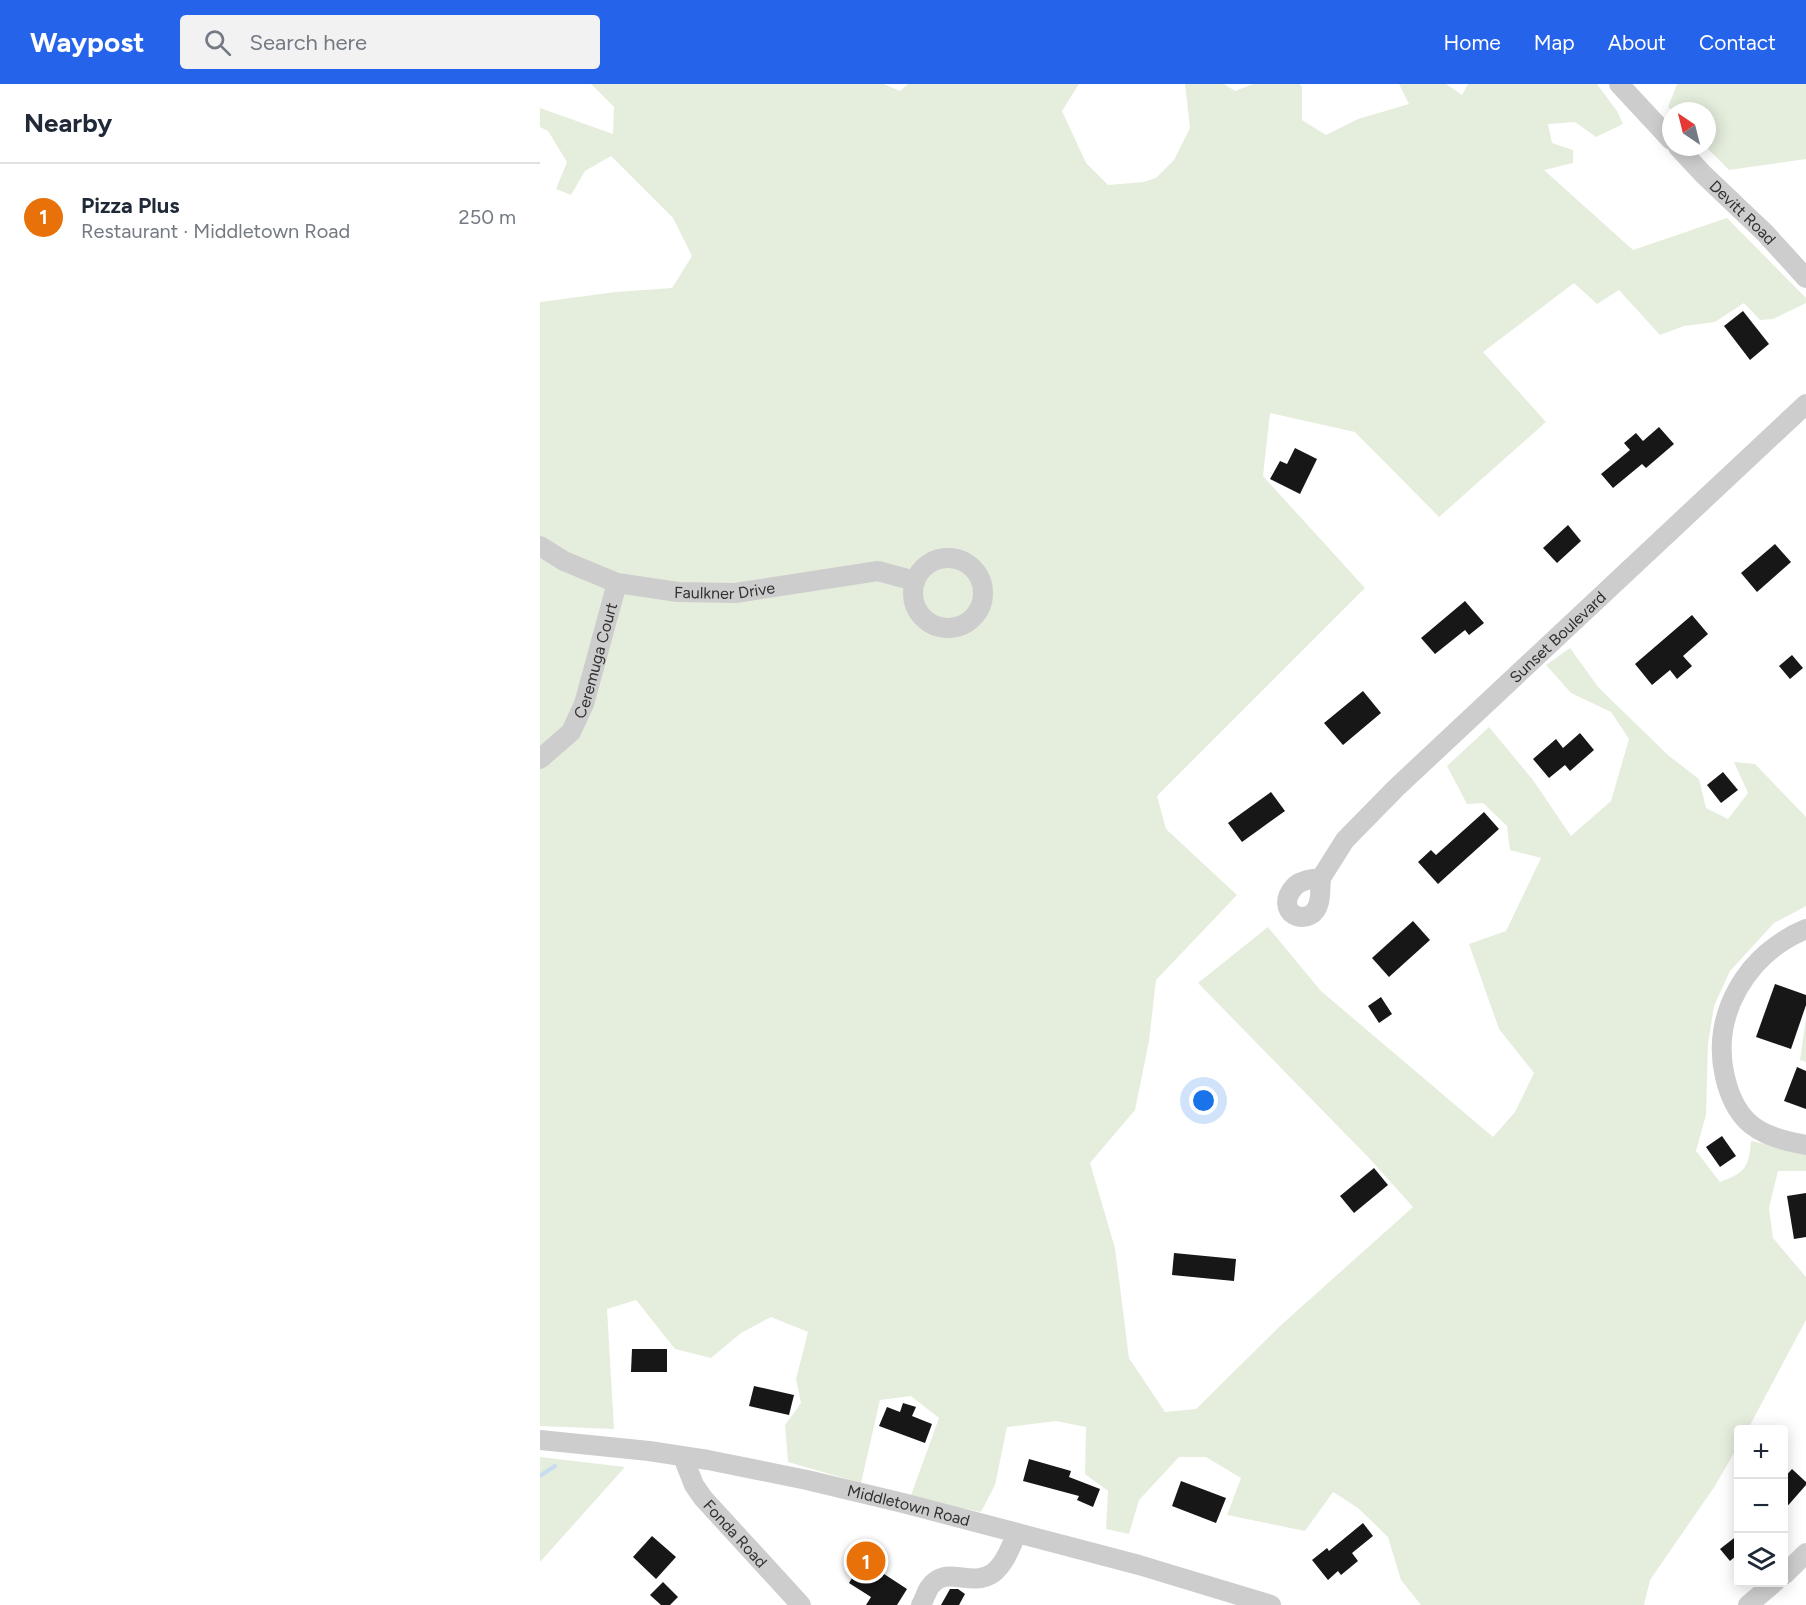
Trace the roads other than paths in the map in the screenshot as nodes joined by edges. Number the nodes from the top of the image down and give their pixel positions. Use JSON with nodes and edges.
{"nodes":[{"id":1,"x":1619,"y":84,"type":"edge"},
{"id":2,"x":1662,"y":130,"type":"edge"},
{"id":3,"x":1686,"y":156,"type":"edge"},
{"id":4,"x":1806,"y":278,"type":"edge"},
{"id":5,"x":1806,"y":404,"type":"edge"},
{"id":6,"x":540,"y":546,"type":"edge"},
{"id":7,"x":915,"y":580,"type":"dead end"},
{"id":8,"x":617,"y":583,"type":"junction"},
{"id":9,"x":540,"y":759,"type":"edge"},
{"id":10,"x":1321,"y":878,"type":"dead end"},
{"id":11,"x":1806,"y":929,"type":"edge"},
{"id":12,"x":1806,"y":1145,"type":"edge"},
{"id":13,"x":540,"y":1440,"type":"edge"},
{"id":14,"x":683,"y":1456,"type":"junction"},
{"id":15,"x":1017,"y":1533,"type":"junction"},
{"id":16,"x":1806,"y":1553,"type":"edge"},
{"id":17,"x":1788,"y":1571,"type":"edge"},
{"id":18,"x":1769,"y":1587,"type":"edge"},
{"id":19,"x":801,"y":1605,"type":"edge"},
{"id":20,"x":921,"y":1605,"type":"edge"},
{"id":21,"x":1271,"y":1605,"type":"edge"},
{"id":22,"x":1748,"y":1605,"type":"edge"}],
"edges":[{"from":1,"to":2,"type":"street"},
{"from":3,"to":4,"type":"street","name":"Devitt Road"},
{"from":5,"to":10,"type":"street","name":"Sunset Boulevard"},
{"from":6,"to":8,"type":"street","name":"Faulkner Drive"},
{"from":7,"to":8,"type":"street","name":"Faulkner Drive"},
{"from":8,"to":9,"type":"street","name":"Ceremuga Court"},
{"from":11,"to":12,"type":"street"},
{"from":13,"to":14,"type":"street","name":"Middletown Road"},
{"from":14,"to":15,"type":"street","name":"Middletown Road"},
{"from":14,"to":19,"type":"street","name":"Fonda Road"},
{"from":15,"to":20,"type":"street"},
{"from":15,"to":21,"type":"street","name":"Middletown Road"},
{"from":16,"to":17,"type":"street"},
{"from":18,"to":22,"type":"street"}]}
